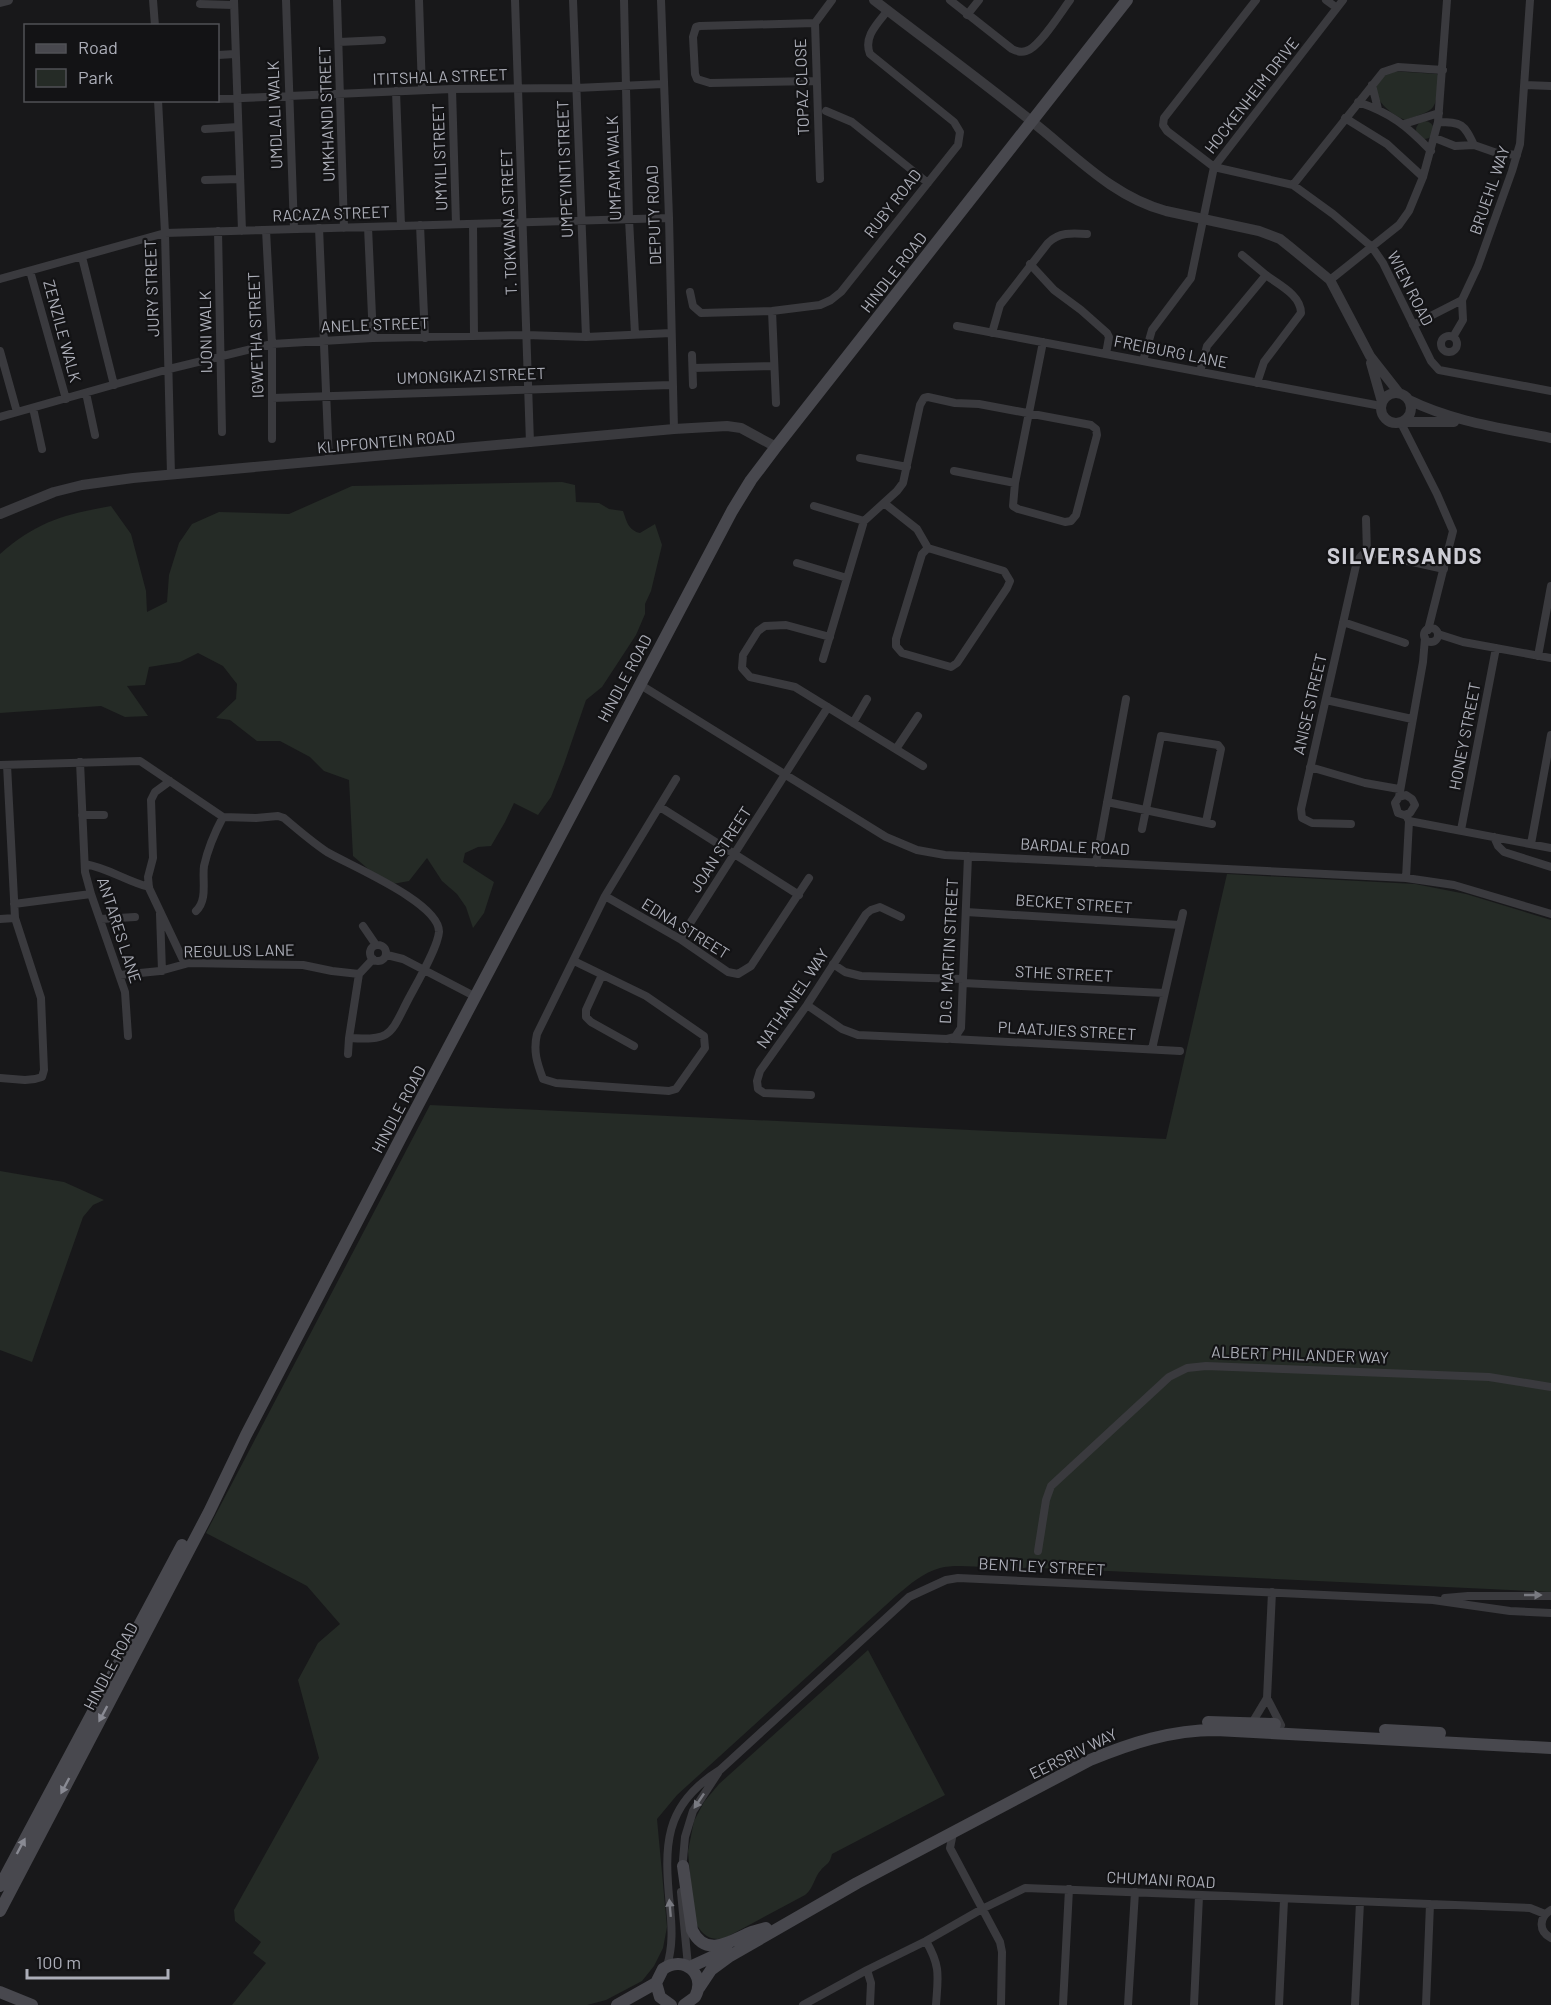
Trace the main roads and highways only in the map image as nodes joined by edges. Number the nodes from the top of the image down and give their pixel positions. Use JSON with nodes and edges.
{"nodes":[{"id":1,"x":1127,"y":0,"type":"edge"},
{"id":2,"x":246,"y":1435,"type":"junction"},
{"id":3,"x":1551,"y":1740,"type":"edge"},
{"id":4,"x":1551,"y":1748,"type":"edge"},
{"id":5,"x":683,"y":1866,"type":"road end"},
{"id":6,"x":0,"y":1886,"type":"edge"},
{"id":7,"x":0,"y":1911,"type":"edge"},
{"id":8,"x":766,"y":1928,"type":"junction"},
{"id":9,"x":689,"y":1966,"type":"junction"},
{"id":10,"x":656,"y":1983,"type":"junction"},
{"id":11,"x":699,"y":1988,"type":"junction"},
{"id":12,"x":0,"y":1992,"type":"edge"},
{"id":13,"x":689,"y":2004,"type":"edge"},
{"id":14,"x":32,"y":2005,"type":"edge"},
{"id":15,"x":617,"y":2005,"type":"edge"},
{"id":16,"x":666,"y":2005,"type":"edge"}],
"edges":[{"from":1,"to":2,"type":"main road","name":"HINDLE ROAD"},
{"from":6,"to":2,"type":"main road","name":"HINDLE ROAD","one_way":true},
{"from":2,"to":7,"type":"main road","name":"HINDLE ROAD","one_way":true},
{"from":3,"to":8,"type":"main road","name":"EERSRIV WAY"},
{"from":4,"to":11,"type":"main road","name":"EERSRIV WAY"},
{"from":5,"to":8,"type":"main road"},
{"from":8,"to":9,"type":"main road","name":"EERSRIV WAY"},
{"from":9,"to":10,"type":"main road"},
{"from":9,"to":11,"type":"main road"},
{"from":10,"to":15,"type":"main road"},
{"from":10,"to":16,"type":"main road"},
{"from":11,"to":13,"type":"main road","name":"EERSRIV WAY"},
{"from":12,"to":14,"type":"main road"}]}
